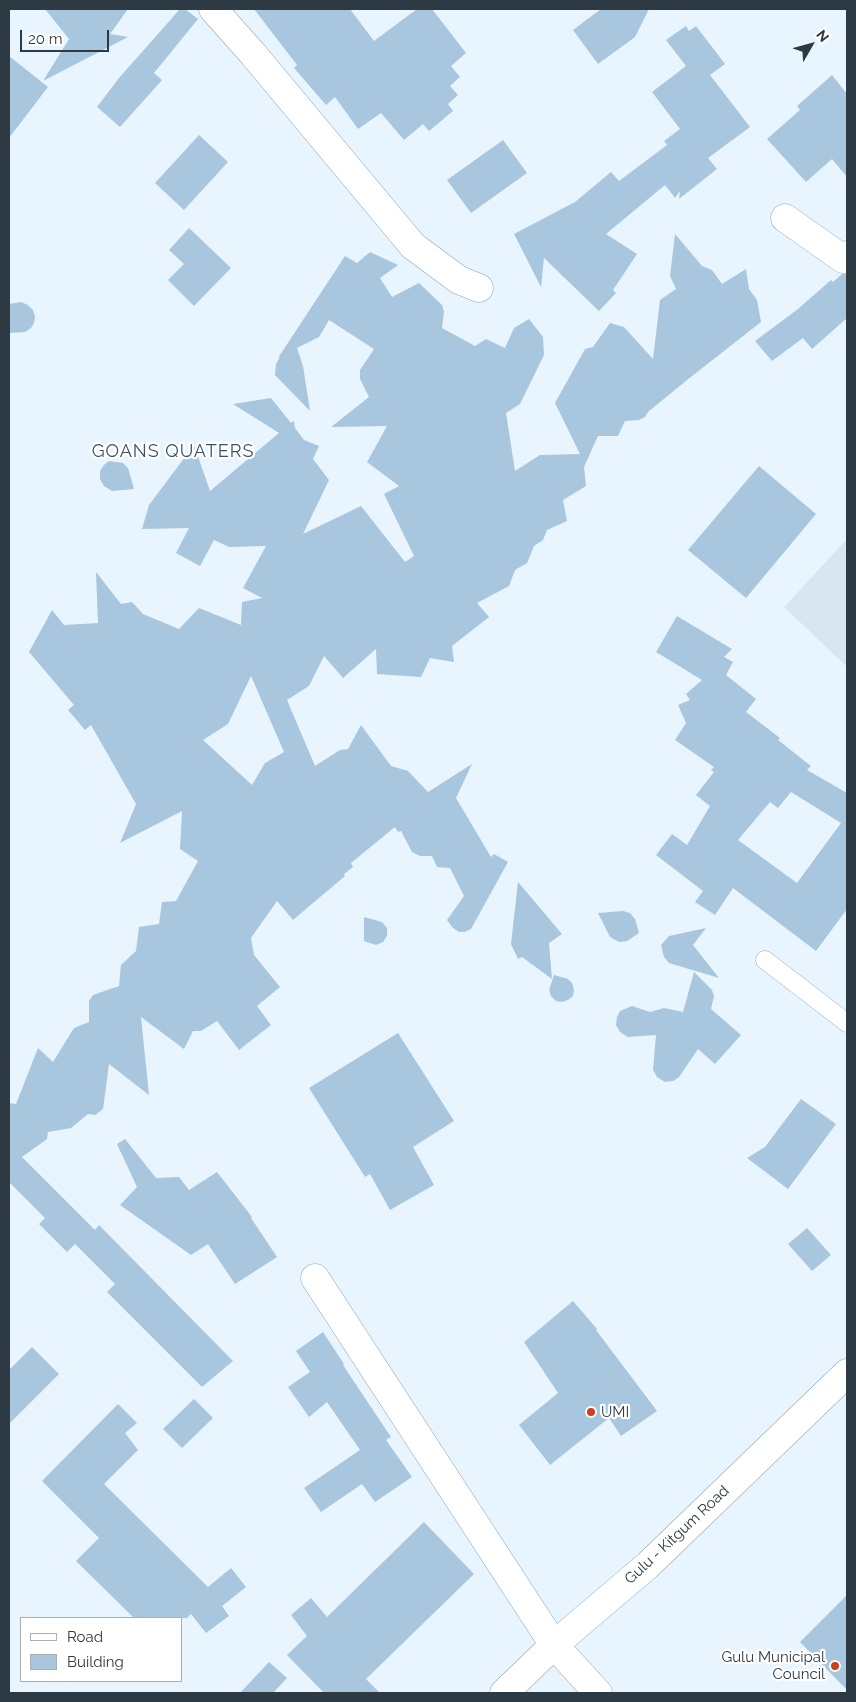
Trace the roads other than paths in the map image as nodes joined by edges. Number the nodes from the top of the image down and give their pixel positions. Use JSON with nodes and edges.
{"nodes":[{"id":1,"x":213,"y":9,"type":"edge"},
{"id":2,"x":785,"y":218,"type":"dead end"},
{"id":3,"x":847,"y":255,"type":"edge"},
{"id":4,"x":480,"y":288,"type":"dead end"},
{"id":5,"x":764,"y":960,"type":"dead end"},
{"id":6,"x":847,"y":1023,"type":"edge"},
{"id":7,"x":315,"y":1278,"type":"dead end"},
{"id":8,"x":847,"y":1374,"type":"edge"},
{"id":9,"x":554,"y":1645,"type":"junction"},
{"id":10,"x":504,"y":1693,"type":"edge"},
{"id":11,"x":598,"y":1693,"type":"edge"}],
"edges":[{"from":1,"to":4,"type":"street"},
{"from":2,"to":3,"type":"street"},
{"from":5,"to":6,"type":"lane"},
{"from":7,"to":9,"type":"street"},
{"from":8,"to":9,"type":"street","name":"Gulu - Kitgum Road"},
{"from":9,"to":10,"type":"street","name":"Gulu - Kitgum Road"},
{"from":9,"to":11,"type":"street"}]}
